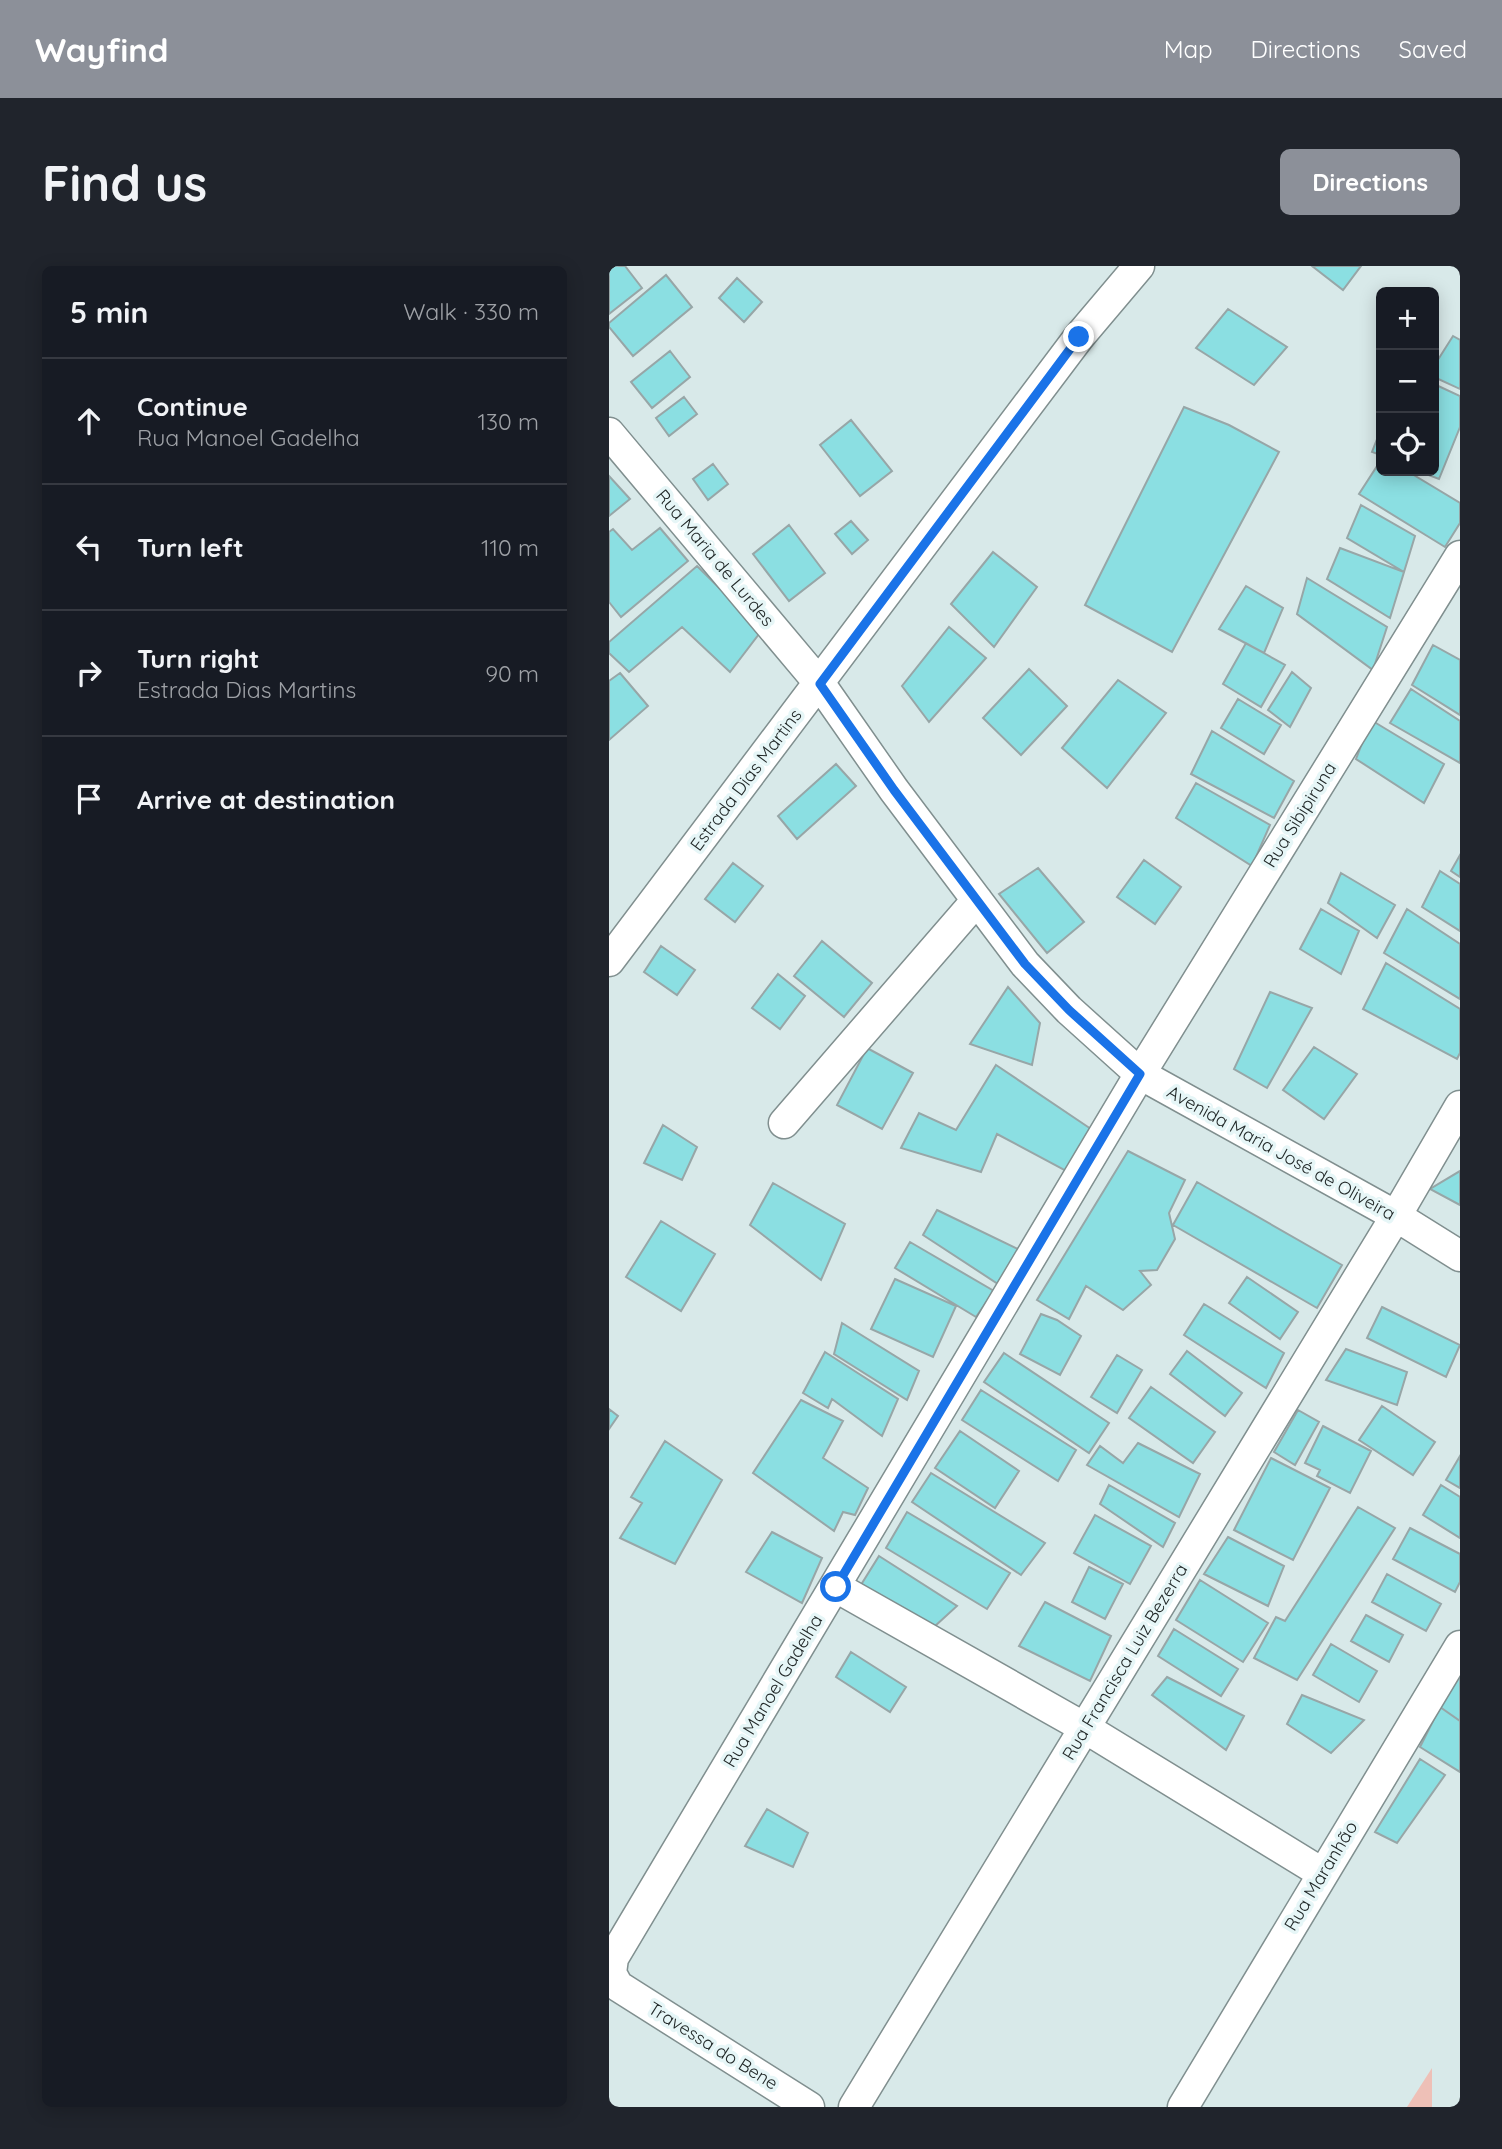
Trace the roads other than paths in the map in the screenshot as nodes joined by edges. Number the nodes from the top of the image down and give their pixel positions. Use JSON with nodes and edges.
{"nodes":[{"id":1,"x":1139,"y":266,"type":"edge"},
{"id":2,"x":609,"y":433,"type":"edge"},
{"id":3,"x":1460,"y":556,"type":"edge"},
{"id":4,"x":820,"y":684,"type":"junction"},
{"id":5,"x":977,"y":900,"type":"junction"},
{"id":6,"x":614,"y":939,"type":"edge"},
{"id":7,"x":1140,"y":1074,"type":"junction"},
{"id":8,"x":1460,"y":1106,"type":"edge"},
{"id":9,"x":785,"y":1123,"type":"dead end"},
{"id":10,"x":1395,"y":1216,"type":"junction"},
{"id":11,"x":1460,"y":1256,"type":"edge"},
{"id":12,"x":836,"y":1587,"type":"junction"},
{"id":13,"x":1460,"y":1646,"type":"edge"},
{"id":14,"x":1085,"y":1728,"type":"junction"},
{"id":15,"x":1322,"y":1873,"type":"junction"},
{"id":16,"x":618,"y":1986,"type":"joint"},
{"id":17,"x":809,"y":2107,"type":"edge"},
{"id":18,"x":854,"y":2107,"type":"edge"},
{"id":19,"x":1183,"y":2107,"type":"edge"}],
"edges":[{"from":1,"to":4,"type":"street","name":"Estrada Dias Martins"},
{"from":2,"to":4,"type":"street","name":"Rua Maria de Lurdes"},
{"from":3,"to":7,"type":"street","name":"Rua Sibipiruna"},
{"from":4,"to":5,"type":"street","name":"Avenida Maria José de Oliveira"},
{"from":4,"to":6,"type":"street","name":"Estrada Dias Martins"},
{"from":5,"to":7,"type":"street","name":"Avenida Maria José de Oliveira"},
{"from":5,"to":9,"type":"street"},
{"from":7,"to":10,"type":"street","name":"Avenida Maria José de Oliveira"},
{"from":7,"to":12,"type":"street","name":"Rua Manoel Gadelha"},
{"from":8,"to":10,"type":"street","name":"Rua Francisca Luiz Bezerra"},
{"from":10,"to":11,"type":"street","name":"Avenida Maria José de Oliveira"},
{"from":10,"to":14,"type":"street","name":"Rua Francisca Luiz Bezerra"},
{"from":12,"to":14,"type":"street"},
{"from":12,"to":16,"type":"street","name":"Rua Manoel Gadelha"},
{"from":13,"to":15,"type":"street","name":"Rua Maranhão"},
{"from":14,"to":15,"type":"street"},
{"from":14,"to":18,"type":"street","name":"Rua Francisca Luiz Bezerra"},
{"from":15,"to":19,"type":"street","name":"Rua Maranhão"},
{"from":16,"to":17,"type":"street","name":"Travessa do Bene"}]}
